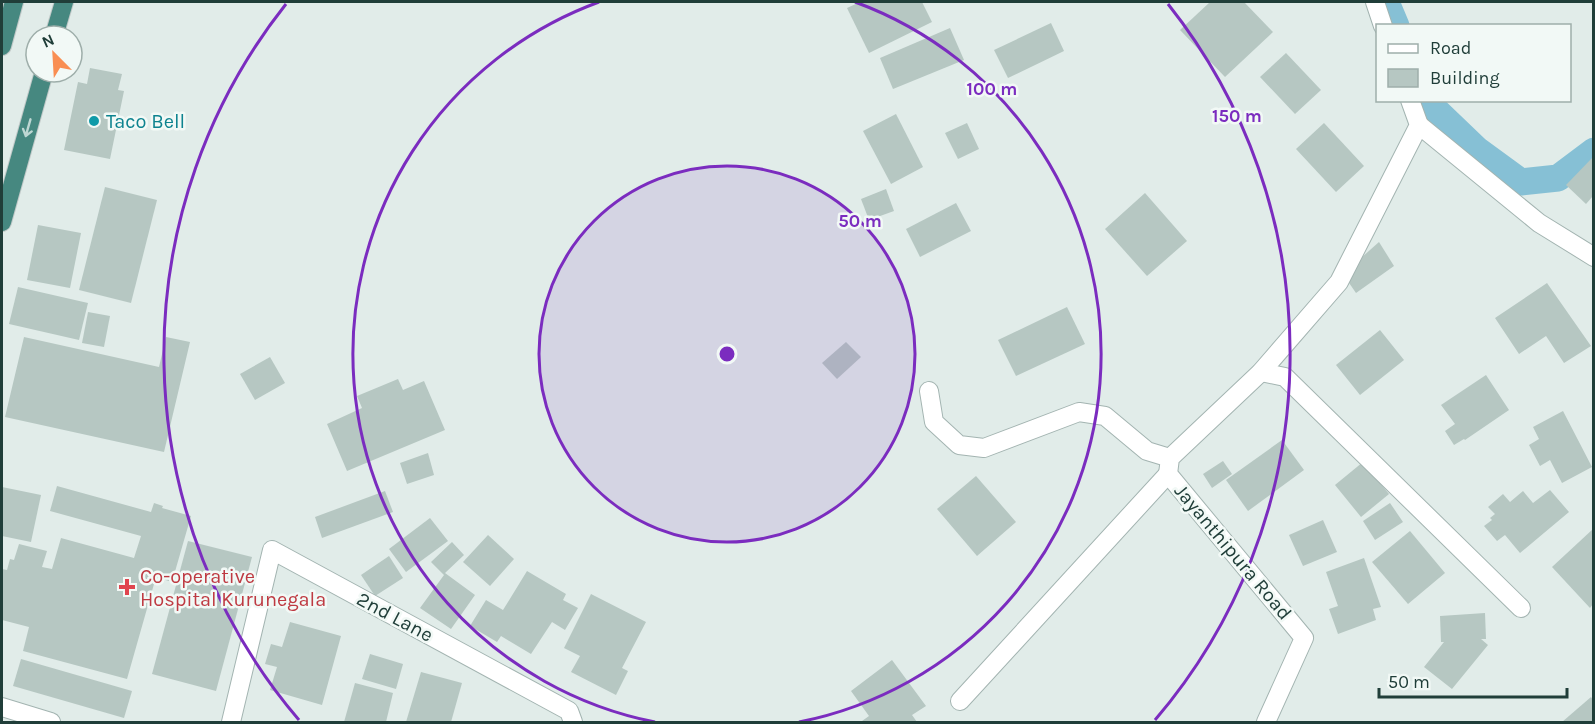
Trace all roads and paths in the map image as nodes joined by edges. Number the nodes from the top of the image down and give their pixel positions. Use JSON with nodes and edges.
{"nodes":[{"id":1,"x":14,"y":2,"type":"edge"},
{"id":2,"x":63,"y":2,"type":"edge"},
{"id":3,"x":1375,"y":2,"type":"edge"},
{"id":4,"x":57,"y":24,"type":"edge"},
{"id":5,"x":1382,"y":24,"type":"edge"},
{"id":6,"x":2,"y":46,"type":"edge"},
{"id":7,"x":41,"y":84,"type":"edge"},
{"id":8,"x":1411,"y":102,"type":"edge"},
{"id":9,"x":1419,"y":125,"type":"junction"},
{"id":10,"x":2,"y":222,"type":"edge"},
{"id":11,"x":1593,"y":257,"type":"edge"},
{"id":12,"x":1261,"y":372,"type":"junction"},
{"id":13,"x":929,"y":391,"type":"dead end"},
{"id":14,"x":1169,"y":466,"type":"junction"},
{"id":15,"x":1521,"y":608,"type":"dead end"},
{"id":16,"x":960,"y":700,"type":"dead end"},
{"id":17,"x":2,"y":708,"type":"edge"},
{"id":18,"x":51,"y":723,"type":"edge"},
{"id":19,"x":231,"y":723,"type":"edge"},
{"id":20,"x":573,"y":723,"type":"edge"},
{"id":21,"x":1266,"y":723,"type":"edge"}],
"edges":[{"from":1,"to":6,"type":"highway"},
{"from":2,"to":4,"type":"highway"},
{"from":3,"to":5,"type":"street"},
{"from":7,"to":10,"type":"highway","one_way":true},
{"from":8,"to":9,"type":"street"},
{"from":9,"to":11,"type":"street"},
{"from":9,"to":12,"type":"street","name":"Jayanthipura Road"},
{"from":12,"to":14,"type":"street","name":"Jayanthipura Road"},
{"from":12,"to":15,"type":"street"},
{"from":13,"to":14,"type":"street"},
{"from":14,"to":16,"type":"street"},
{"from":14,"to":21,"type":"street","name":"Jayanthipura Road"},
{"from":17,"to":18,"type":"street"},
{"from":19,"to":20,"type":"street","name":"2nd Lane"}]}
